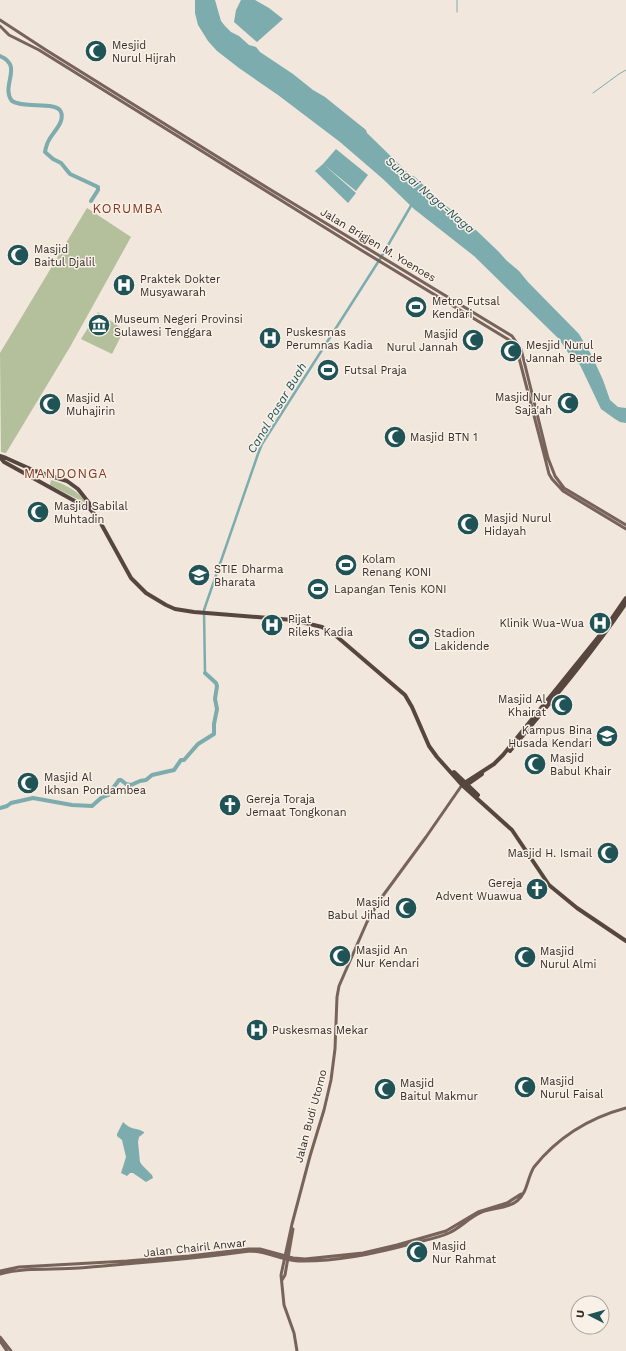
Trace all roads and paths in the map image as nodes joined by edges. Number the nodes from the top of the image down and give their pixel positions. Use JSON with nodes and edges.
{"nodes":[{"id":1,"x":0,"y":20,"type":"edge"},
{"id":2,"x":0,"y":26,"type":"edge"},
{"id":3,"x":12,"y":27,"type":"junction"},
{"id":4,"x":18,"y":31,"type":"junction"},
{"id":5,"x":8,"y":33,"type":"junction"},
{"id":6,"x":15,"y":37,"type":"junction"},
{"id":7,"x":98,"y":85,"type":"junction"},
{"id":8,"x":0,"y":457,"type":"edge"},
{"id":9,"x":584,"y":502,"type":"junction"},
{"id":10,"x":89,"y":503,"type":"junction"},
{"id":11,"x":84,"y":507,"type":"junction"},
{"id":12,"x":91,"y":510,"type":"junction"},
{"id":13,"x":626,"y":525,"type":"edge"},
{"id":14,"x":626,"y":529,"type":"edge"},
{"id":15,"x":626,"y":598,"type":"edge"},
{"id":16,"x":626,"y":603,"type":"edge"},
{"id":17,"x":464,"y":785,"type":"junction"},
{"id":18,"x":626,"y":940,"type":"edge"},
{"id":19,"x":626,"y":1108,"type":"edge"},
{"id":20,"x":286,"y":1258,"type":"junction"},
{"id":21,"x":0,"y":1273,"type":"edge"},
{"id":22,"x":0,"y":1337,"type":"edge"},
{"id":23,"x":0,"y":1341,"type":"edge"},
{"id":24,"x":8,"y":1351,"type":"edge"},
{"id":25,"x":11,"y":1351,"type":"edge"},
{"id":26,"x":297,"y":1351,"type":"edge"}],
"edges":[{"from":1,"to":3,"type":"main road"},
{"from":2,"to":5,"type":"main road"},
{"from":3,"to":4,"type":"main road"},
{"from":3,"to":5,"type":"main road"},
{"from":4,"to":6,"type":"main road"},
{"from":4,"to":7,"type":"main road"},
{"from":5,"to":6,"type":"main road"},
{"from":6,"to":7,"type":"main road"},
{"from":7,"to":9,"type":"main road","name":"Jalan Brigjen M. Yoenoes"},
{"from":8,"to":10,"type":"highway"},
{"from":8,"to":11,"type":"highway"},
{"from":9,"to":13,"type":"main road","name":"Jalan Brigjen M. Yoenoes"},
{"from":9,"to":14,"type":"main road","name":"Jalan Brigjen M. Yoenoes"},
{"from":10,"to":11,"type":"highway"},
{"from":10,"to":12,"type":"highway"},
{"from":11,"to":12,"type":"highway"},
{"from":12,"to":17,"type":"highway"},
{"from":15,"to":17,"type":"highway"},
{"from":16,"to":17,"type":"highway"},
{"from":17,"to":18,"type":"highway"},
{"from":17,"to":20,"type":"main road","name":"Jalan Budi Utomo"},
{"from":19,"to":20,"type":"main road","name":"Jalan Chairil Anwar"},
{"from":20,"to":21,"type":"main road","name":"Jalan Chairil Anwar"},
{"from":20,"to":26,"type":"main road","name":"Jalan Budi Utomo"},
{"from":22,"to":25,"type":"main road"},
{"from":23,"to":24,"type":"main road"}]}
